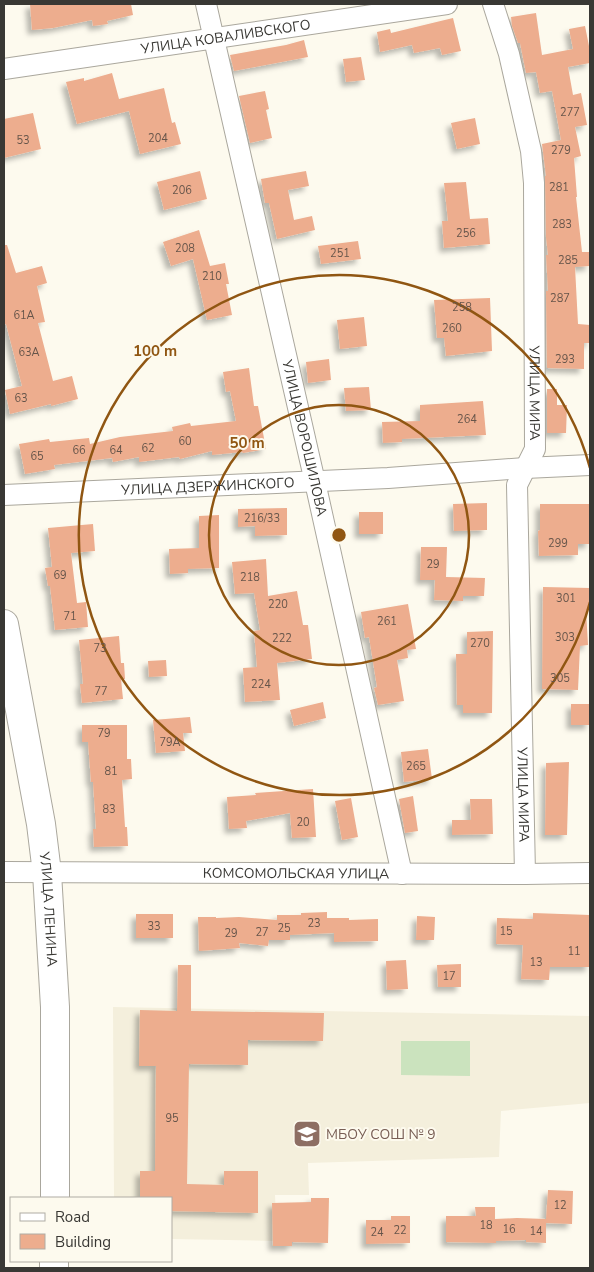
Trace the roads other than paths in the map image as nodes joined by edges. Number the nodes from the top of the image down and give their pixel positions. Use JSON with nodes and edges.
{"nodes":[{"id":1,"x":206,"y":4,"type":"edge"},
{"id":2,"x":447,"y":4,"type":"edge"},
{"id":3,"x":493,"y":4,"type":"edge"},
{"id":4,"x":215,"y":39,"type":"junction"},
{"id":5,"x":4,"y":69,"type":"edge"},
{"id":6,"x":590,"y":465,"type":"edge"},
{"id":7,"x":525,"y":468,"type":"junction"},
{"id":8,"x":315,"y":482,"type":"junction"},
{"id":9,"x":4,"y":495,"type":"edge"},
{"id":10,"x":4,"y":624,"type":"edge"},
{"id":11,"x":4,"y":872,"type":"edge"},
{"id":12,"x":47,"y":873,"type":"junction"},
{"id":13,"x":590,"y":873,"type":"edge"},
{"id":14,"x":402,"y":874,"type":"junction"},
{"id":15,"x":524,"y":874,"type":"junction"},
{"id":16,"x":54,"y":1197,"type":"edge"}],
"edges":[{"from":1,"to":4,"type":"street","name":"УЛИЦА ВОРОШИЛОВА"},
{"from":2,"to":4,"type":"street","name":"УЛИЦА КОВАЛИВСКОГО"},
{"from":3,"to":7,"type":"street","name":"УЛИЦА МИРА"},
{"from":4,"to":5,"type":"street","name":"УЛИЦА КОВАЛИВСКОГО"},
{"from":4,"to":8,"type":"street","name":"УЛИЦА ВОРОШИЛОВА"},
{"from":6,"to":7,"type":"street","name":"УЛИЦА ДЗЕРЖИНСКОГО"},
{"from":7,"to":8,"type":"street","name":"УЛИЦА ДЗЕРЖИНСКОГО"},
{"from":7,"to":15,"type":"street","name":"УЛИЦА МИРА"},
{"from":8,"to":9,"type":"street","name":"УЛИЦА ДЗЕРЖИНСКОГО"},
{"from":8,"to":14,"type":"street","name":"УЛИЦА ВОРОШИЛОВА"},
{"from":10,"to":12,"type":"street","name":"УЛИЦА ЛЕНИНА"},
{"from":11,"to":12,"type":"street","name":"КОМСОМОЛЬСКАЯ УЛИЦА"},
{"from":12,"to":14,"type":"street","name":"КОМСОМОЛЬСКАЯ УЛИЦА"},
{"from":12,"to":16,"type":"street","name":"УЛИЦА ЛЕНИНА"},
{"from":13,"to":15,"type":"street","name":"КОМСОМОЛЬСКАЯ УЛИЦА"},
{"from":14,"to":15,"type":"street","name":"КОМСОМОЛЬСКАЯ УЛИЦА"}]}
